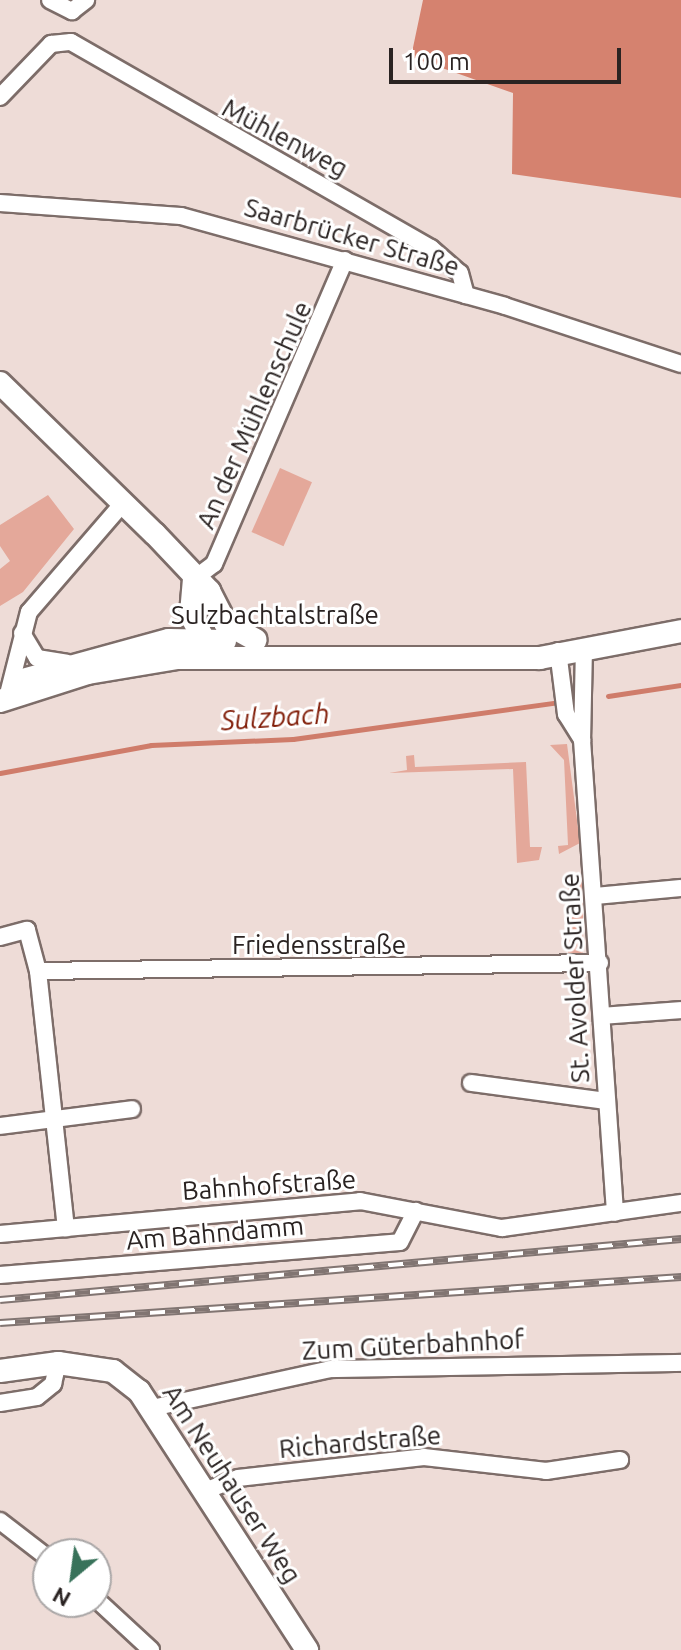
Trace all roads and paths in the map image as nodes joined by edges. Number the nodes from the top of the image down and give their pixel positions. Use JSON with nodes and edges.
{"nodes":[{"id":1,"x":50,"y":0,"type":"edge"},
{"id":2,"x":86,"y":0,"type":"edge"},
{"id":3,"x":0,"y":97,"type":"edge"},
{"id":4,"x":0,"y":203,"type":"edge"},
{"id":5,"x":345,"y":260,"type":"junction"},
{"id":6,"x":466,"y":295,"type":"junction"},
{"id":7,"x":681,"y":364,"type":"edge"},
{"id":8,"x":0,"y":383,"type":"edge"},
{"id":9,"x":124,"y":502,"type":"junction"},
{"id":10,"x":194,"y":579,"type":"junction"},
{"id":11,"x":219,"y":611,"type":"junction"},
{"id":12,"x":191,"y":616,"type":"junction"},
{"id":13,"x":681,"y":631,"type":"edge"},
{"id":14,"x":256,"y":640,"type":"junction"},
{"id":15,"x":203,"y":641,"type":"junction"},
{"id":16,"x":0,"y":645,"type":"edge"},
{"id":17,"x":584,"y":647,"type":"junction"},
{"id":18,"x":548,"y":648,"type":"junction"},
{"id":19,"x":23,"y":652,"type":"junction"},
{"id":20,"x":173,"y":652,"type":"junction"},
{"id":21,"x":222,"y":656,"type":"junction"},
{"id":22,"x":66,"y":671,"type":"junction"},
{"id":23,"x":4,"y":695,"type":"edge"},
{"id":24,"x":582,"y":740,"type":"junction"},
{"id":25,"x":681,"y":888,"type":"edge"},
{"id":26,"x":595,"y":896,"type":"junction"},
{"id":27,"x":0,"y":937,"type":"edge"},
{"id":28,"x":600,"y":963,"type":"junction"},
{"id":29,"x":38,"y":971,"type":"junction"},
{"id":30,"x":681,"y":1010,"type":"edge"},
{"id":31,"x":602,"y":1016,"type":"junction"},
{"id":32,"x":471,"y":1083,"type":"dead end"},
{"id":33,"x":606,"y":1101,"type":"junction"},
{"id":34,"x":132,"y":1109,"type":"dead end"},
{"id":35,"x":57,"y":1119,"type":"junction"},
{"id":36,"x":0,"y":1126,"type":"edge"},
{"id":37,"x":681,"y":1203,"type":"edge"},
{"id":38,"x":416,"y":1211,"type":"junction"},
{"id":39,"x":615,"y":1213,"type":"junction"},
{"id":40,"x":66,"y":1228,"type":"junction"},
{"id":41,"x":0,"y":1234,"type":"edge"},
{"id":42,"x":0,"y":1275,"type":"edge"},
{"id":43,"x":58,"y":1363,"type":"junction"},
{"id":44,"x":681,"y":1363,"type":"edge"},
{"id":45,"x":0,"y":1371,"type":"edge"},
{"id":46,"x":0,"y":1403,"type":"edge"},
{"id":47,"x":152,"y":1408,"type":"junction"},
{"id":48,"x":620,"y":1460,"type":"dead end"},
{"id":49,"x":202,"y":1492,"type":"junction"},
{"id":50,"x":0,"y":1521,"type":"edge"},
{"id":51,"x":32,"y":1546,"type":"edge"},
{"id":52,"x":112,"y":1614,"type":"edge"},
{"id":53,"x":151,"y":1650,"type":"edge"},
{"id":54,"x":307,"y":1650,"type":"edge"}],
"edges":[{"from":1,"to":2,"type":"street"},
{"from":3,"to":6,"type":"street","name":"Mühlenweg"},
{"from":4,"to":5,"type":"street","name":"Saarbrücker Straße"},
{"from":5,"to":6,"type":"street","name":"Saarbrücker Straße"},
{"from":5,"to":10,"type":"street","name":"An der Mühlenschule"},
{"from":6,"to":7,"type":"street","name":"Saarbrücker Straße"},
{"from":8,"to":9,"type":"street"},
{"from":9,"to":10,"type":"street"},
{"from":9,"to":19,"type":"street"},
{"from":10,"to":11,"type":"street"},
{"from":10,"to":12,"type":"street"},
{"from":11,"to":14,"type":"street"},
{"from":11,"to":15,"type":"street"},
{"from":12,"to":15,"type":"street"},
{"from":12,"to":20,"type":"street"},
{"from":13,"to":17,"type":"street","name":"Sulzbachtalstraße"},
{"from":14,"to":15,"type":"street","name":"Sulzbachtalstraße"},
{"from":14,"to":18,"type":"street","name":"Sulzbachtalstraße"},
{"from":15,"to":20,"type":"street"},
{"from":15,"to":21,"type":"street"},
{"from":16,"to":19,"type":"street"},
{"from":17,"to":18,"type":"street","name":"Sulzbachtalstraße"},
{"from":17,"to":24,"type":"street","name":"St. Avolder Straße"},
{"from":18,"to":21,"type":"street","name":"Sulzbachtalstraße"},
{"from":18,"to":24,"type":"street","name":"St. Avolder Straße"},
{"from":19,"to":22,"type":"street"},
{"from":19,"to":23,"type":"street"},
{"from":20,"to":21,"type":"street","name":"Sulzbachtalstraße"},
{"from":20,"to":22,"type":"street","name":"Sulzbachtalstraße"},
{"from":22,"to":23,"type":"street","name":"Sulzbachtalstraße"},
{"from":24,"to":26,"type":"street","name":"St. Avolder Straße"},
{"from":25,"to":26,"type":"street"},
{"from":26,"to":28,"type":"street","name":"St. Avolder Straße"},
{"from":27,"to":29,"type":"street"},
{"from":28,"to":29,"type":"street","name":"Friedensstraße"},
{"from":28,"to":31,"type":"street","name":"St. Avolder Straße"},
{"from":29,"to":35,"type":"street"},
{"from":30,"to":31,"type":"street"},
{"from":31,"to":33,"type":"street","name":"St. Avolder Straße"},
{"from":32,"to":33,"type":"street"},
{"from":33,"to":39,"type":"street","name":"St. Avolder Straße"},
{"from":34,"to":35,"type":"street"},
{"from":35,"to":36,"type":"street"},
{"from":35,"to":40,"type":"street"},
{"from":37,"to":39,"type":"street","name":"Bahnhofstraße"},
{"from":38,"to":39,"type":"street","name":"Bahnhofstraße"},
{"from":38,"to":40,"type":"street","name":"Bahnhofstraße"},
{"from":38,"to":42,"type":"street","name":"Am Bahndamm"},
{"from":40,"to":41,"type":"street","name":"Bahnhofstraße"},
{"from":43,"to":45,"type":"street","name":"Am Neuhauser Weg"},
{"from":43,"to":46,"type":"street"},
{"from":43,"to":47,"type":"street","name":"Am Neuhauser Weg"},
{"from":44,"to":47,"type":"street","name":"Zum Güterbahnhof"},
{"from":47,"to":49,"type":"street","name":"Am Neuhauser Weg"},
{"from":48,"to":49,"type":"street","name":"Richardstraße"},
{"from":49,"to":54,"type":"street","name":"Am Neuhauser Weg"},
{"from":50,"to":51,"type":"street"},
{"from":52,"to":53,"type":"street"}]}
